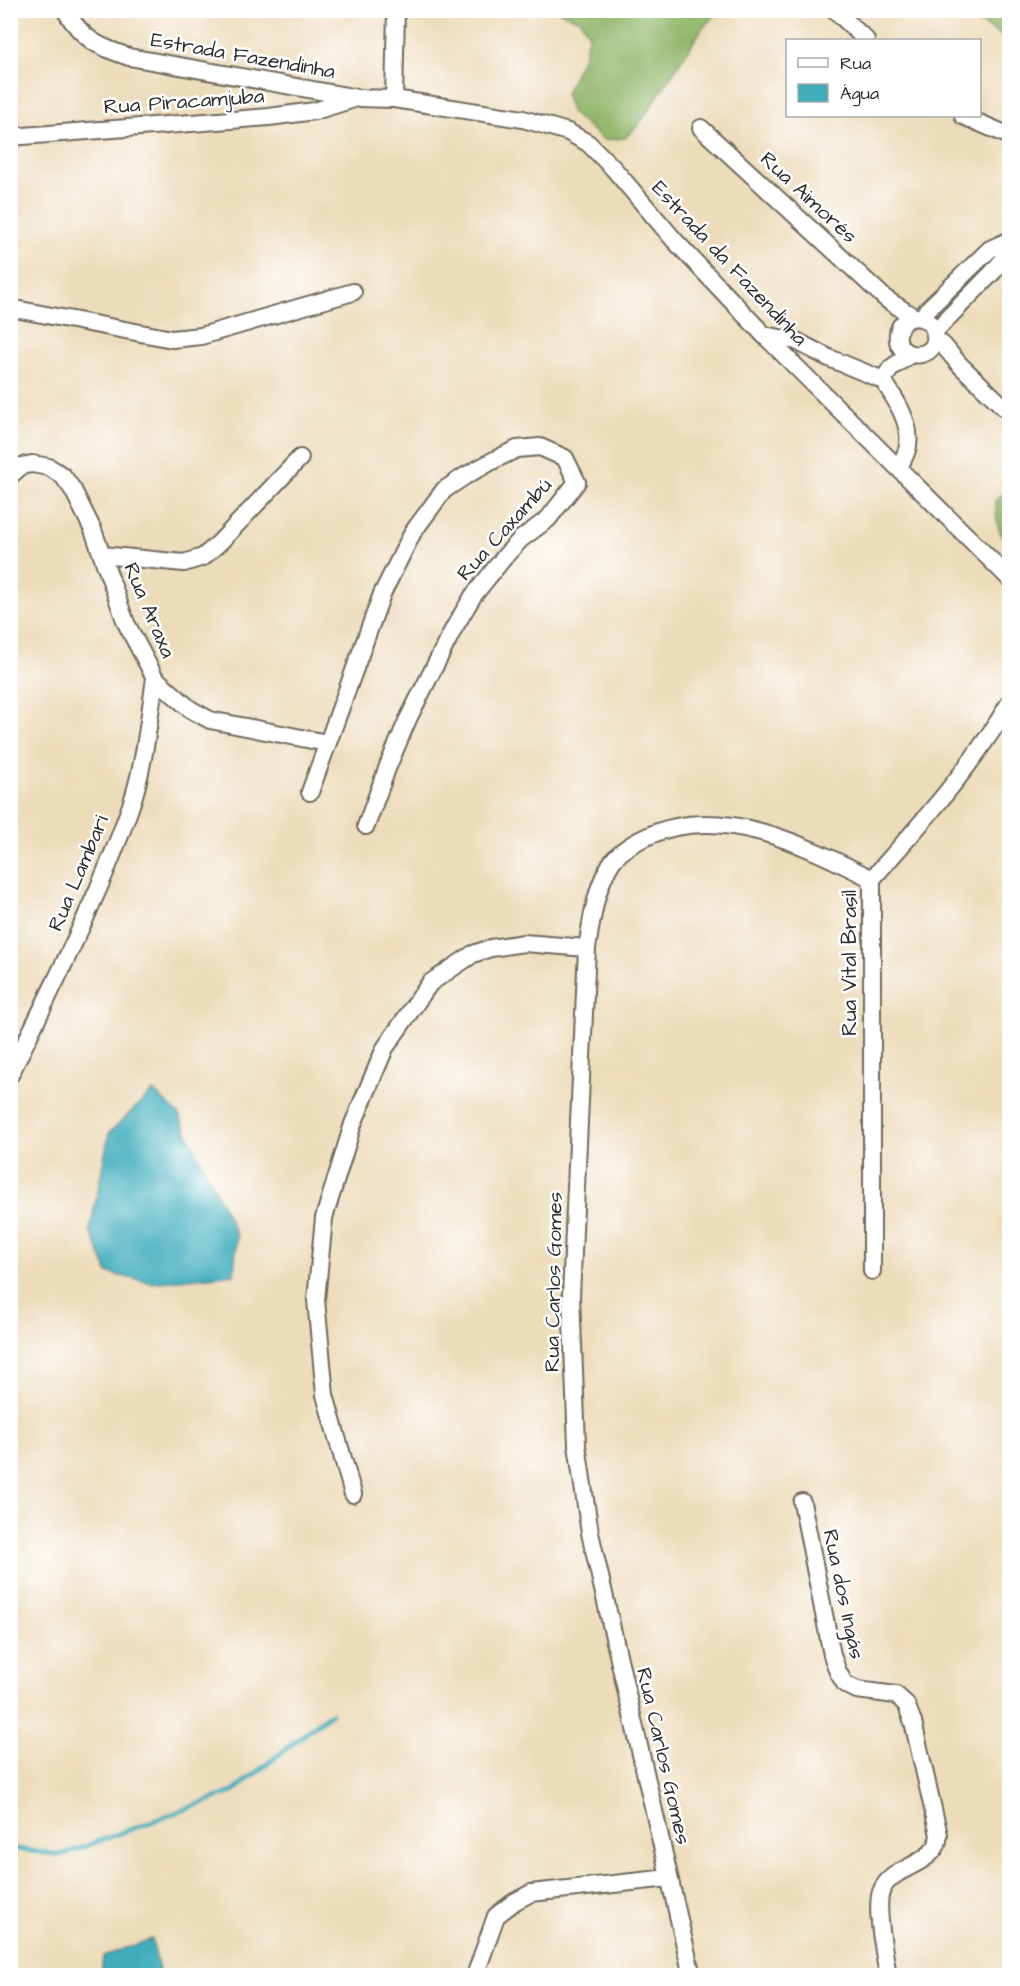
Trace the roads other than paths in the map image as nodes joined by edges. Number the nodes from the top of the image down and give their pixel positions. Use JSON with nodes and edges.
{"nodes":[{"id":1,"x":65,"y":10,"type":"edge"},
{"id":2,"x":396,"y":10,"type":"edge"},
{"id":3,"x":835,"y":10,"type":"edge"},
{"id":4,"x":865,"y":39,"type":"edge"},
{"id":5,"x":358,"y":98,"type":"junction"},
{"id":6,"x":394,"y":99,"type":"junction"},
{"id":7,"x":965,"y":117,"type":"edge"},
{"id":8,"x":701,"y":128,"type":"dead end"},
{"id":9,"x":1010,"y":136,"type":"edge"},
{"id":10,"x":10,"y":137,"type":"edge"},
{"id":11,"x":1009,"y":240,"type":"edge"},
{"id":12,"x":353,"y":292,"type":"dead end"},
{"id":13,"x":10,"y":308,"type":"edge"},
{"id":14,"x":912,"y":320,"type":"junction"},
{"id":15,"x":764,"y":334,"type":"junction"},
{"id":16,"x":921,"y":344,"type":"junction"},
{"id":17,"x":887,"y":374,"type":"junction"},
{"id":18,"x":1010,"y":413,"type":"edge"},
{"id":19,"x":300,"y":458,"type":"dead end"},
{"id":20,"x":899,"y":468,"type":"junction"},
{"id":21,"x":10,"y":476,"type":"edge"},
{"id":22,"x":102,"y":555,"type":"junction"},
{"id":23,"x":1010,"y":579,"type":"edge"},
{"id":24,"x":155,"y":678,"type":"junction"},
{"id":25,"x":1010,"y":702,"type":"edge"},
{"id":26,"x":327,"y":742,"type":"junction"},
{"id":27,"x":310,"y":792,"type":"dead end"},
{"id":28,"x":366,"y":826,"type":"dead end"},
{"id":29,"x":872,"y":879,"type":"junction"},
{"id":30,"x":587,"y":948,"type":"junction"},
{"id":31,"x":10,"y":1075,"type":"edge"},
{"id":32,"x":872,"y":1271,"type":"dead end"},
{"id":33,"x":353,"y":1494,"type":"dead end"},
{"id":34,"x":802,"y":1502,"type":"dead end"},
{"id":35,"x":669,"y":1878,"type":"junction"},
{"id":36,"x":475,"y":1976,"type":"edge"},
{"id":37,"x":692,"y":1976,"type":"edge"},
{"id":38,"x":888,"y":1976,"type":"edge"}],
"edges":[{"from":1,"to":5,"type":"street","name":"Estrada Fazendinha"},
{"from":2,"to":6,"type":"street"},
{"from":3,"to":4,"type":"street"},
{"from":5,"to":6,"type":"street","name":"Estrada da Fazendinha"},
{"from":5,"to":10,"type":"street","name":"Rua Piracamjuba"},
{"from":6,"to":15,"type":"street","name":"Estrada da Fazendinha"},
{"from":7,"to":9,"type":"street"},
{"from":8,"to":14,"type":"street","name":"Rua Aimorés"},
{"from":11,"to":14,"type":"street"},
{"from":11,"to":16,"type":"street"},
{"from":12,"to":13,"type":"street"},
{"from":14,"to":16,"type":"street"},
{"from":14,"to":16,"type":"street"},
{"from":15,"to":17,"type":"street"},
{"from":15,"to":20,"type":"street","name":"Estrada da Fazendinha"},
{"from":16,"to":17,"type":"street"},
{"from":16,"to":18,"type":"street"},
{"from":17,"to":20,"type":"street"},
{"from":19,"to":22,"type":"street"},
{"from":20,"to":23,"type":"street","name":"Estrada da Fazendinha"},
{"from":21,"to":22,"type":"street","name":"Rua Araxa"},
{"from":22,"to":24,"type":"street","name":"Rua Araxa"},
{"from":24,"to":26,"type":"street","name":"Rua Araxa"},
{"from":24,"to":31,"type":"street","name":"Rua Lambari"},
{"from":25,"to":29,"type":"street","name":"Rua Vital Brasil"},
{"from":26,"to":27,"type":"street","name":"Rua Caxambú"},
{"from":26,"to":28,"type":"street","name":"Rua Caxambú"},
{"from":29,"to":30,"type":"street","name":"Rua Carlos Gomes"},
{"from":29,"to":32,"type":"street","name":"Rua Vital Brasil"},
{"from":30,"to":33,"type":"street"},
{"from":30,"to":35,"type":"street","name":"Rua Carlos Gomes"},
{"from":34,"to":38,"type":"street","name":"Rua dos Ingás"},
{"from":35,"to":36,"type":"street"},
{"from":35,"to":37,"type":"street","name":"Rua Carlos Gomes"}]}
